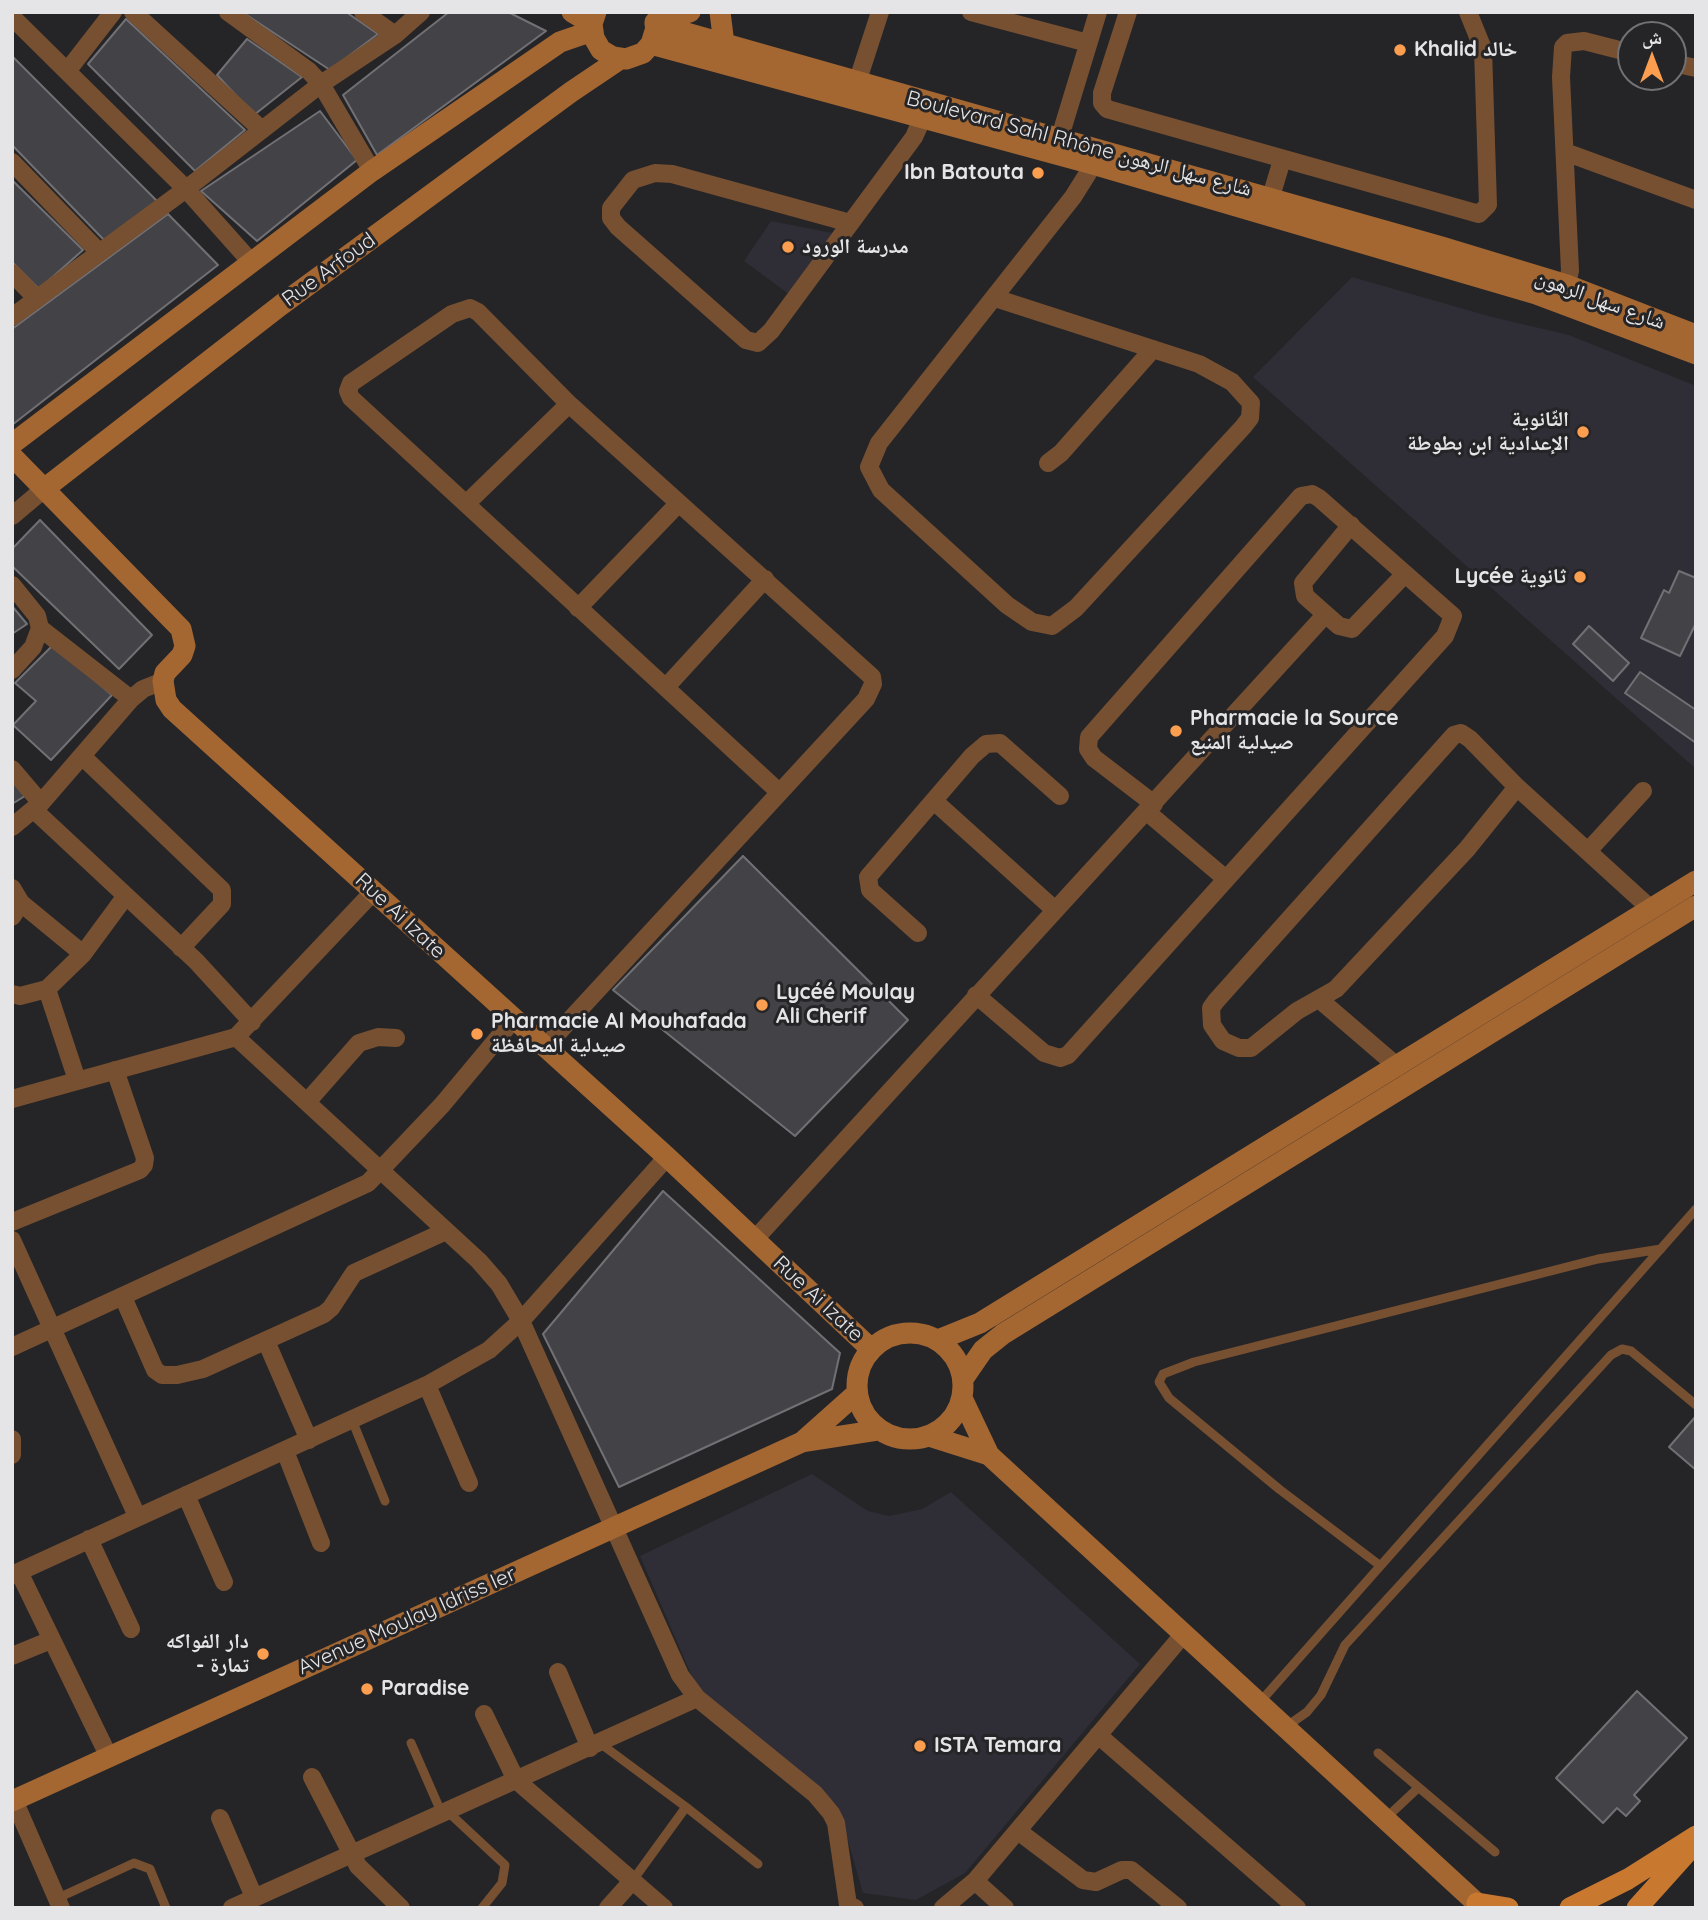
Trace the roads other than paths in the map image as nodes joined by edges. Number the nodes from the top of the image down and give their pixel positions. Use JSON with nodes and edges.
{"nodes":[{"id":1,"x":113,"y":12,"type":"edge"},
{"id":2,"x":133,"y":12,"type":"edge"},
{"id":3,"x":229,"y":12,"type":"edge"},
{"id":4,"x":363,"y":12,"type":"edge"},
{"id":5,"x":421,"y":12,"type":"edge"},
{"id":6,"x":572,"y":12,"type":"edge"},
{"id":7,"x":690,"y":12,"type":"edge"},
{"id":8,"x":720,"y":12,"type":"edge"},
{"id":9,"x":880,"y":12,"type":"edge"},
{"id":10,"x":1128,"y":12,"type":"edge"},
{"id":11,"x":1468,"y":12,"type":"edge"},
{"id":12,"x":1097,"y":13,"type":"edge"},
{"id":13,"x":980,"y":14,"type":"edge"},
{"id":14,"x":12,"y":17,"type":"edge"},
{"id":15,"x":593,"y":22,"type":"edge"},
{"id":16,"x":653,"y":26,"type":"edge"},
{"id":17,"x":395,"y":34,"type":"junction"},
{"id":18,"x":1088,"y":43,"type":"junction"},
{"id":19,"x":1617,"y":49,"type":"edge"},
{"id":20,"x":721,"y":53,"type":"junction"},
{"id":21,"x":620,"y":59,"type":"junction"},
{"id":22,"x":68,"y":70,"type":"junction"},
{"id":23,"x":321,"y":84,"type":"junction"},
{"id":24,"x":854,"y":91,"type":"junction"},
{"id":25,"x":926,"y":112,"type":"junction"},
{"id":26,"x":262,"y":130,"type":"junction"},
{"id":27,"x":1057,"y":146,"type":"junction"},
{"id":28,"x":1565,"y":152,"type":"junction"},
{"id":29,"x":1098,"y":157,"type":"junction"},
{"id":30,"x":1282,"y":160,"type":"junction"},
{"id":31,"x":12,"y":162,"type":"edge"},
{"id":32,"x":372,"y":171,"type":"junction"},
{"id":33,"x":186,"y":189,"type":"junction"},
{"id":34,"x":1696,"y":200,"type":"edge"},
{"id":35,"x":1268,"y":205,"type":"junction"},
{"id":36,"x":850,"y":223,"type":"junction"},
{"id":37,"x":98,"y":251,"type":"junction"},
{"id":38,"x":251,"y":262,"type":"junction"},
{"id":39,"x":1503,"y":266,"type":"joint"},
{"id":40,"x":12,"y":273,"type":"edge"},
{"id":41,"x":1564,"y":294,"type":"junction"},
{"id":42,"x":995,"y":298,"type":"junction"},
{"id":43,"x":37,"y":299,"type":"junction"},
{"id":44,"x":12,"y":317,"type":"edge"},
{"id":45,"x":1696,"y":335,"type":"edge"},
{"id":46,"x":1153,"y":349,"type":"junction"},
{"id":47,"x":1696,"y":354,"type":"edge"},
{"id":48,"x":569,"y":404,"type":"junction"},
{"id":49,"x":12,"y":444,"type":"edge"},
{"id":50,"x":12,"y":456,"type":"edge"},
{"id":51,"x":1048,"y":463,"type":"dead end"},
{"id":52,"x":44,"y":489,"type":"junction"},
{"id":53,"x":467,"y":503,"type":"junction"},
{"id":54,"x":678,"y":504,"type":"junction"},
{"id":55,"x":12,"y":516,"type":"edge"},
{"id":56,"x":1351,"y":525,"type":"junction"},
{"id":57,"x":1405,"y":574,"type":"junction"},
{"id":58,"x":765,"y":579,"type":"junction"},
{"id":59,"x":12,"y":585,"type":"edge"},
{"id":60,"x":578,"y":608,"type":"junction"},
{"id":61,"x":1325,"y":615,"type":"junction"},
{"id":62,"x":40,"y":628,"type":"junction"},
{"id":63,"x":12,"y":670,"type":"edge"},
{"id":64,"x":163,"y":681,"type":"junction"},
{"id":65,"x":667,"y":686,"type":"junction"},
{"id":66,"x":131,"y":699,"type":"junction"},
{"id":67,"x":83,"y":757,"type":"junction"},
{"id":68,"x":12,"y":769,"type":"edge"},
{"id":69,"x":1517,"y":787,"type":"junction"},
{"id":70,"x":778,"y":791,"type":"junction"},
{"id":71,"x":1643,"y":791,"type":"dead end"},
{"id":72,"x":1060,"y":796,"type":"dead end"},
{"id":73,"x":934,"y":801,"type":"junction"},
{"id":74,"x":38,"y":806,"type":"junction"},
{"id":75,"x":1151,"y":808,"type":"junction"},
{"id":76,"x":12,"y":827,"type":"edge"},
{"id":77,"x":1588,"y":851,"type":"junction"},
{"id":78,"x":1226,"y":879,"type":"junction"},
{"id":79,"x":1696,"y":881,"type":"edge"},
{"id":80,"x":373,"y":892,"type":"junction"},
{"id":81,"x":125,"y":897,"type":"junction"},
{"id":82,"x":15,"y":903,"type":"edge"},
{"id":83,"x":1696,"y":906,"type":"edge"},
{"id":84,"x":1651,"y":909,"type":"junction"},
{"id":85,"x":1055,"y":910,"type":"junction"},
{"id":86,"x":918,"y":933,"type":"dead end"},
{"id":87,"x":181,"y":948,"type":"junction"},
{"id":88,"x":83,"y":954,"type":"junction"},
{"id":89,"x":47,"y":989,"type":"junction"},
{"id":90,"x":12,"y":994,"type":"edge"},
{"id":91,"x":976,"y":995,"type":"junction"},
{"id":92,"x":1320,"y":1000,"type":"junction"},
{"id":93,"x":513,"y":1020,"type":"junction"},
{"id":94,"x":252,"y":1022,"type":"junction"},
{"id":95,"x":236,"y":1037,"type":"junction"},
{"id":96,"x":396,"y":1038,"type":"dead end"},
{"id":97,"x":544,"y":1048,"type":"junction"},
{"id":98,"x":1398,"y":1067,"type":"junction"},
{"id":99,"x":114,"y":1070,"type":"junction"},
{"id":100,"x":77,"y":1080,"type":"junction"},
{"id":101,"x":12,"y":1099,"type":"edge"},
{"id":102,"x":307,"y":1102,"type":"junction"},
{"id":103,"x":667,"y":1157,"type":"junction"},
{"id":104,"x":380,"y":1172,"type":"junction"},
{"id":105,"x":1696,"y":1209,"type":"edge"},
{"id":106,"x":12,"y":1222,"type":"edge"},
{"id":107,"x":446,"y":1231,"type":"junction"},
{"id":108,"x":12,"y":1240,"type":"edge"},
{"id":109,"x":755,"y":1240,"type":"junction"},
{"id":110,"x":1661,"y":1248,"type":"junction"},
{"id":111,"x":123,"y":1297,"type":"junction"},
{"id":112,"x":521,"y":1321,"type":"junction"},
{"id":113,"x":51,"y":1329,"type":"junction"},
{"id":114,"x":938,"y":1340,"type":"junction"},
{"id":115,"x":266,"y":1342,"type":"junction"},
{"id":116,"x":12,"y":1347,"type":"edge"},
{"id":117,"x":871,"y":1349,"type":"junction"},
{"id":118,"x":427,"y":1385,"type":"junction"},
{"id":119,"x":963,"y":1388,"type":"junction"},
{"id":120,"x":857,"y":1393,"type":"junction"},
{"id":121,"x":1696,"y":1405,"type":"edge"},
{"id":122,"x":352,"y":1420,"type":"junction"},
{"id":123,"x":879,"y":1430,"type":"junction"},
{"id":124,"x":929,"y":1436,"type":"junction"},
{"id":125,"x":12,"y":1439,"type":"edge"},
{"id":126,"x":309,"y":1440,"type":"junction"},
{"id":127,"x":802,"y":1442,"type":"junction"},
{"id":128,"x":285,"y":1451,"type":"junction"},
{"id":129,"x":12,"y":1455,"type":"edge"},
{"id":130,"x":989,"y":1455,"type":"junction"},
{"id":131,"x":469,"y":1483,"type":"dead end"},
{"id":132,"x":186,"y":1495,"type":"junction"},
{"id":133,"x":385,"y":1501,"type":"dead end"},
{"id":134,"x":137,"y":1516,"type":"junction"},
{"id":135,"x":612,"y":1529,"type":"junction"},
{"id":136,"x":89,"y":1539,"type":"junction"},
{"id":137,"x":321,"y":1544,"type":"dead end"},
{"id":138,"x":1378,"y":1564,"type":"junction"},
{"id":139,"x":15,"y":1574,"type":"edge"},
{"id":140,"x":224,"y":1582,"type":"dead end"},
{"id":141,"x":131,"y":1629,"type":"dead end"},
{"id":142,"x":1182,"y":1636,"type":"junction"},
{"id":143,"x":51,"y":1640,"type":"junction"},
{"id":144,"x":12,"y":1656,"type":"edge"},
{"id":145,"x":558,"y":1672,"type":"dead end"},
{"id":146,"x":697,"y":1698,"type":"junction"},
{"id":147,"x":1260,"y":1702,"type":"junction"},
{"id":148,"x":484,"y":1714,"type":"dead end"},
{"id":149,"x":1287,"y":1726,"type":"junction"},
{"id":150,"x":1098,"y":1735,"type":"junction"},
{"id":151,"x":411,"y":1742,"type":"dead end"},
{"id":152,"x":595,"y":1746,"type":"junction"},
{"id":153,"x":1378,"y":1753,"type":"dead end"},
{"id":154,"x":109,"y":1757,"type":"junction"},
{"id":155,"x":312,"y":1777,"type":"dead end"},
{"id":156,"x":516,"y":1780,"type":"junction"},
{"id":157,"x":1418,"y":1788,"type":"junction"},
{"id":158,"x":13,"y":1801,"type":"edge"},
{"id":159,"x":686,"y":1807,"type":"junction"},
{"id":160,"x":444,"y":1812,"type":"junction"},
{"id":161,"x":220,"y":1818,"type":"dead end"},
{"id":162,"x":1386,"y":1818,"type":"junction"},
{"id":163,"x":1018,"y":1831,"type":"junction"},
{"id":164,"x":1696,"y":1836,"type":"edge"},
{"id":165,"x":1696,"y":1842,"type":"edge"},
{"id":166,"x":1494,"y":1852,"type":"dead end"},
{"id":167,"x":349,"y":1853,"type":"junction"},
{"id":168,"x":758,"y":1864,"type":"dead end"},
{"id":169,"x":634,"y":1880,"type":"junction"},
{"id":170,"x":975,"y":1881,"type":"junction"},
{"id":171,"x":254,"y":1897,"type":"junction"},
{"id":172,"x":59,"y":1903,"type":"edge"},
{"id":173,"x":1481,"y":1906,"type":"edge"},
{"id":174,"x":850,"y":1907,"type":"edge"},
{"id":175,"x":166,"y":1908,"type":"edge"},
{"id":176,"x":232,"y":1908,"type":"edge"},
{"id":177,"x":401,"y":1908,"type":"edge"},
{"id":178,"x":482,"y":1908,"type":"edge"},
{"id":179,"x":608,"y":1908,"type":"edge"},
{"id":180,"x":664,"y":1908,"type":"edge"},
{"id":181,"x":943,"y":1908,"type":"edge"},
{"id":182,"x":1005,"y":1908,"type":"edge"},
{"id":183,"x":1178,"y":1908,"type":"edge"},
{"id":184,"x":1297,"y":1908,"type":"edge"},
{"id":185,"x":1508,"y":1908,"type":"edge"},
{"id":186,"x":1570,"y":1908,"type":"edge"},
{"id":187,"x":1637,"y":1908,"type":"edge"}],
"edges":[{"from":1,"to":22,"type":"street"},
{"from":2,"to":26,"type":"street"},
{"from":3,"to":23,"type":"street"},
{"from":4,"to":17,"type":"street"},
{"from":5,"to":17,"type":"street"},
{"from":6,"to":15,"type":"street"},
{"from":7,"to":16,"type":"street"},
{"from":8,"to":20,"type":"street"},
{"from":9,"to":24,"type":"street"},
{"from":10,"to":30,"type":"street"},
{"from":11,"to":30,"type":"street"},
{"from":12,"to":18,"type":"street"},
{"from":13,"to":18,"type":"street"},
{"from":14,"to":22,"type":"street"},
{"from":15,"to":21,"type":"street"},
{"from":15,"to":32,"type":"street"},
{"from":16,"to":20,"type":"street","name":"Boulevard Sahl Rhône شارع سهل الرهون"},
{"from":16,"to":21,"type":"street","name":"Rue Arfoud"},
{"from":17,"to":23,"type":"street"},
{"from":18,"to":27,"type":"street"},
{"from":19,"to":28,"type":"street"},
{"from":20,"to":24,"type":"street","name":"Boulevard Sahl Rhône شارع سهل الرهون"},
{"from":21,"to":52,"type":"street","name":"Rue Arfoud"},
{"from":22,"to":33,"type":"street"},
{"from":23,"to":26,"type":"street"},
{"from":23,"to":32,"type":"street"},
{"from":24,"to":25,"type":"street","name":"Boulevard Sahl Rhône شارع سهل الرهون"},
{"from":25,"to":27,"type":"street","name":"Boulevard Sahl Rhône شارع سهل الرهون"},
{"from":25,"to":36,"type":"street"},
{"from":26,"to":33,"type":"street"},
{"from":27,"to":29,"type":"street","name":"Boulevard Sahl Rhône شارع سهل الرهون"},
{"from":28,"to":34,"type":"street"},
{"from":28,"to":41,"type":"street"},
{"from":29,"to":35,"type":"street","name":"Boulevard Sahl Rhône شارع سهل الرهون"},
{"from":29,"to":42,"type":"street"},
{"from":30,"to":35,"type":"street"},
{"from":31,"to":37,"type":"street"},
{"from":32,"to":38,"type":"street"},
{"from":33,"to":37,"type":"street"},
{"from":33,"to":38,"type":"street"},
{"from":35,"to":39,"type":"street","name":"Boulevard Sahl Rhône شارع سهل الرهون"},
{"from":35,"to":41,"type":"street","name":"Boulevard Sahl Rhône شارع سهل الرهون"},
{"from":36,"to":36,"type":"street"},
{"from":37,"to":43,"type":"street"},
{"from":38,"to":49,"type":"street"},
{"from":39,"to":41,"type":"street","name":"شارع سهل الرهون"},
{"from":40,"to":43,"type":"street"},
{"from":41,"to":45,"type":"street","name":"شارع سهل الرهون"},
{"from":41,"to":47,"type":"street","name":"شارع سهل الرهون"},
{"from":42,"to":46,"type":"street"},
{"from":42,"to":46,"type":"street"},
{"from":43,"to":44,"type":"street"},
{"from":46,"to":51,"type":"street"},
{"from":48,"to":53,"type":"street"},
{"from":48,"to":53,"type":"street"},
{"from":48,"to":54,"type":"street"},
{"from":50,"to":52,"type":"street"},
{"from":52,"to":55,"type":"street"},
{"from":52,"to":64,"type":"street"},
{"from":53,"to":60,"type":"street"},
{"from":54,"to":58,"type":"street"},
{"from":54,"to":60,"type":"street"},
{"from":56,"to":57,"type":"street"},
{"from":56,"to":61,"type":"street"},
{"from":56,"to":75,"type":"street"},
{"from":57,"to":61,"type":"street"},
{"from":57,"to":78,"type":"street"},
{"from":58,"to":65,"type":"street"},
{"from":58,"to":70,"type":"street"},
{"from":59,"to":62,"type":"street"},
{"from":60,"to":65,"type":"street"},
{"from":61,"to":75,"type":"street"},
{"from":62,"to":63,"type":"street"},
{"from":62,"to":66,"type":"street"},
{"from":64,"to":66,"type":"street"},
{"from":64,"to":80,"type":"street","name":"Rue Ai Izate"},
{"from":65,"to":70,"type":"street"},
{"from":66,"to":67,"type":"street"},
{"from":67,"to":74,"type":"street"},
{"from":67,"to":87,"type":"street"},
{"from":68,"to":74,"type":"street"},
{"from":69,"to":77,"type":"street"},
{"from":69,"to":92,"type":"street"},
{"from":69,"to":92,"type":"street"},
{"from":70,"to":97,"type":"street"},
{"from":71,"to":77,"type":"street"},
{"from":72,"to":73,"type":"street"},
{"from":73,"to":85,"type":"street"},
{"from":73,"to":86,"type":"street"},
{"from":74,"to":76,"type":"street"},
{"from":74,"to":81,"type":"street"},
{"from":75,"to":78,"type":"street"},
{"from":75,"to":85,"type":"street"},
{"from":77,"to":84,"type":"street"},
{"from":78,"to":91,"type":"street"},
{"from":79,"to":84,"type":"street"},
{"from":80,"to":93,"type":"street","name":"Rue Ai Izate"},
{"from":80,"to":94,"type":"street"},
{"from":81,"to":87,"type":"street"},
{"from":81,"to":88,"type":"street"},
{"from":82,"to":88,"type":"street"},
{"from":83,"to":119,"type":"street"},
{"from":84,"to":98,"type":"street"},
{"from":85,"to":91,"type":"street"},
{"from":87,"to":94,"type":"street"},
{"from":88,"to":89,"type":"street"},
{"from":89,"to":90,"type":"street"},
{"from":89,"to":100,"type":"street"},
{"from":91,"to":109,"type":"street"},
{"from":92,"to":98,"type":"street"},
{"from":93,"to":97,"type":"street","name":"Rue Ai Izate"},
{"from":93,"to":104,"type":"street"},
{"from":94,"to":95,"type":"street"},
{"from":95,"to":99,"type":"street"},
{"from":95,"to":102,"type":"street"},
{"from":96,"to":102,"type":"street"},
{"from":97,"to":103,"type":"street","name":"Rue Ai Izate"},
{"from":98,"to":114,"type":"street"},
{"from":99,"to":100,"type":"street"},
{"from":99,"to":106,"type":"street"},
{"from":100,"to":101,"type":"street"},
{"from":102,"to":104,"type":"street"},
{"from":103,"to":109,"type":"street","name":"Rue Ai Izate"},
{"from":103,"to":112,"type":"street"},
{"from":104,"to":107,"type":"street"},
{"from":104,"to":111,"type":"street"},
{"from":105,"to":110,"type":"lane"},
{"from":107,"to":112,"type":"street"},
{"from":107,"to":115,"type":"street"},
{"from":108,"to":113,"type":"street"},
{"from":109,"to":117,"type":"street","name":"Rue Ai Izate"},
{"from":110,"to":138,"type":"lane"},
{"from":110,"to":138,"type":"lane"},
{"from":111,"to":113,"type":"street"},
{"from":111,"to":115,"type":"street"},
{"from":112,"to":118,"type":"street"},
{"from":112,"to":135,"type":"street"},
{"from":113,"to":116,"type":"street"},
{"from":113,"to":134,"type":"street"},
{"from":114,"to":117,"type":"street"},
{"from":114,"to":119,"type":"street"},
{"from":115,"to":126,"type":"street"},
{"from":117,"to":120,"type":"street"},
{"from":118,"to":122,"type":"street"},
{"from":118,"to":131,"type":"street"},
{"from":119,"to":124,"type":"street"},
{"from":119,"to":130,"type":"street"},
{"from":120,"to":123,"type":"street"},
{"from":120,"to":127,"type":"street"},
{"from":121,"to":149,"type":"lane"},
{"from":122,"to":126,"type":"street"},
{"from":122,"to":133,"type":"lane"},
{"from":123,"to":124,"type":"street"},
{"from":123,"to":127,"type":"street"},
{"from":124,"to":130,"type":"street"},
{"from":125,"to":129,"type":"street"},
{"from":126,"to":128,"type":"street"},
{"from":127,"to":135,"type":"street","name":"Avenue Moulay Idriss Ier"},
{"from":128,"to":132,"type":"street"},
{"from":128,"to":137,"type":"street"},
{"from":130,"to":142,"type":"street"},
{"from":132,"to":134,"type":"street"},
{"from":132,"to":140,"type":"street"},
{"from":134,"to":136,"type":"street"},
{"from":135,"to":146,"type":"street"},
{"from":135,"to":154,"type":"street","name":"Avenue Moulay Idriss Ier"},
{"from":136,"to":139,"type":"street"},
{"from":136,"to":141,"type":"street"},
{"from":138,"to":147,"type":"lane"},
{"from":139,"to":143,"type":"street"},
{"from":142,"to":147,"type":"street"},
{"from":142,"to":150,"type":"street"},
{"from":143,"to":144,"type":"street"},
{"from":143,"to":154,"type":"street"},
{"from":145,"to":152,"type":"street"},
{"from":146,"to":152,"type":"street"},
{"from":146,"to":174,"type":"street"},
{"from":147,"to":149,"type":"street"},
{"from":148,"to":156,"type":"street"},
{"from":149,"to":162,"type":"street"},
{"from":150,"to":163,"type":"street"},
{"from":150,"to":184,"type":"street"},
{"from":151,"to":160,"type":"lane"},
{"from":152,"to":156,"type":"street"},
{"from":152,"to":159,"type":"lane"},
{"from":153,"to":157,"type":"lane"},
{"from":154,"to":158,"type":"street","name":"Avenue Moulay Idriss Ier"},
{"from":155,"to":167,"type":"street"},
{"from":156,"to":160,"type":"street"},
{"from":156,"to":169,"type":"street"},
{"from":157,"to":162,"type":"lane"},
{"from":157,"to":166,"type":"lane"},
{"from":158,"to":172,"type":"street"},
{"from":159,"to":168,"type":"lane"},
{"from":159,"to":169,"type":"lane"},
{"from":160,"to":167,"type":"street"},
{"from":160,"to":178,"type":"lane"},
{"from":161,"to":171,"type":"street"},
{"from":162,"to":173,"type":"street"},
{"from":163,"to":170,"type":"street"},
{"from":163,"to":183,"type":"street"},
{"from":164,"to":186,"type":"main road"},
{"from":165,"to":187,"type":"main road"},
{"from":167,"to":171,"type":"street"},
{"from":167,"to":177,"type":"street"},
{"from":169,"to":179,"type":"street"},
{"from":169,"to":180,"type":"street"},
{"from":170,"to":181,"type":"street"},
{"from":170,"to":182,"type":"street"},
{"from":171,"to":176,"type":"street"},
{"from":172,"to":175,"type":"lane"},
{"from":173,"to":185,"type":"main road"}]}
